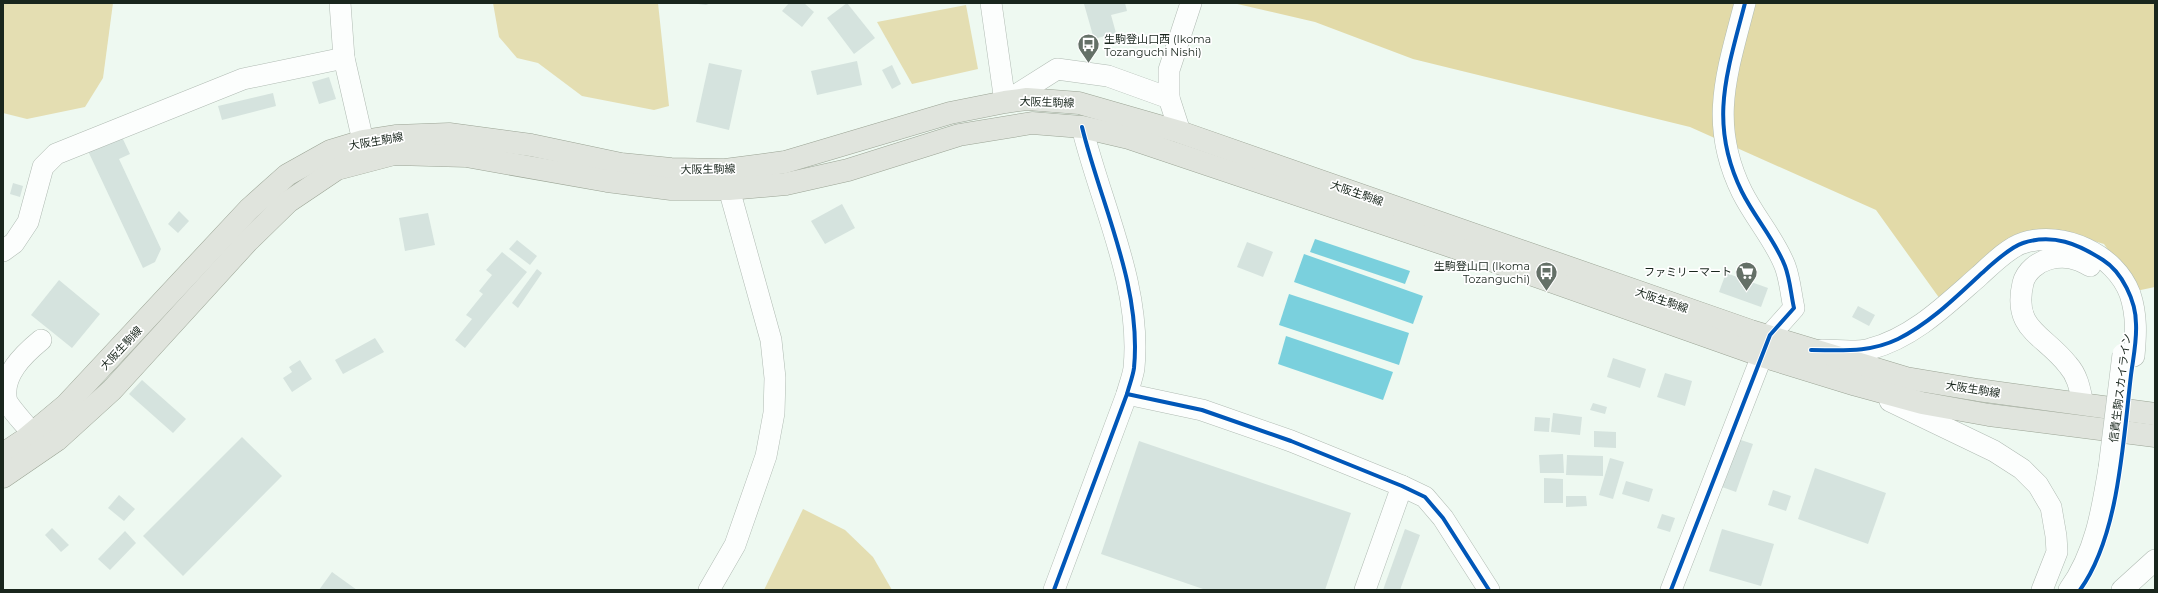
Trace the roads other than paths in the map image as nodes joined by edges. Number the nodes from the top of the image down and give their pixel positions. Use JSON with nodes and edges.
{"nodes":[{"id":1,"x":340,"y":3,"type":"edge"},
{"id":2,"x":991,"y":3,"type":"edge"},
{"id":3,"x":1191,"y":3,"type":"edge"},
{"id":4,"x":1745,"y":3,"type":"edge"},
{"id":5,"x":344,"y":58,"type":"junction"},
{"id":6,"x":1169,"y":98,"type":"junction"},
{"id":7,"x":1005,"y":102,"type":"junction"},
{"id":8,"x":1082,"y":127,"type":"junction"},
{"id":9,"x":1180,"y":132,"type":"junction"},
{"id":10,"x":363,"y":141,"type":"junction"},
{"id":11,"x":729,"y":189,"type":"junction"},
{"id":12,"x":3,"y":251,"type":"edge"},
{"id":13,"x":1770,"y":335,"type":"junction"},
{"id":14,"x":41,"y":340,"type":"dead end"},
{"id":15,"x":1811,"y":350,"type":"junction"},
{"id":16,"x":2128,"y":355,"type":"junction"},
{"id":17,"x":1762,"y":356,"type":"junction"},
{"id":18,"x":1856,"y":385,"type":"junction"},
{"id":19,"x":1126,"y":394,"type":"junction"},
{"id":20,"x":2083,"y":404,"type":"junction"},
{"id":21,"x":2155,"y":414,"type":"edge"},
{"id":22,"x":32,"y":433,"type":"junction"},
{"id":23,"x":2155,"y":436,"type":"edge"},
{"id":24,"x":3,"y":454,"type":"edge"},
{"id":25,"x":2114,"y":468,"type":"junction"},
{"id":26,"x":3,"y":477,"type":"edge"},
{"id":27,"x":1402,"y":486,"type":"junction"},
{"id":28,"x":2155,"y":560,"type":"edge"},
{"id":29,"x":709,"y":590,"type":"edge"},
{"id":30,"x":1054,"y":590,"type":"edge"},
{"id":31,"x":1365,"y":590,"type":"edge"},
{"id":32,"x":1489,"y":590,"type":"edge"},
{"id":33,"x":1671,"y":590,"type":"edge"},
{"id":34,"x":2042,"y":590,"type":"edge"},
{"id":35,"x":2069,"y":590,"type":"edge"},
{"id":36,"x":2080,"y":590,"type":"edge"},
{"id":37,"x":2122,"y":590,"type":"edge"}],
"edges":[{"from":1,"to":5,"type":"street"},
{"from":2,"to":7,"type":"street"},
{"from":3,"to":6,"type":"street"},
{"from":4,"to":13,"type":"street"},
{"from":5,"to":10,"type":"street"},
{"from":5,"to":12,"type":"street"},
{"from":6,"to":7,"type":"street"},
{"from":6,"to":9,"type":"street"},
{"from":7,"to":9,"type":"main road","name":"大阪生駒線"},
{"from":7,"to":10,"type":"main road","name":"大阪生駒線"},
{"from":8,"to":11,"type":"main road","name":"大阪生駒線"},
{"from":8,"to":17,"type":"main road","name":"大阪生駒線"},
{"from":8,"to":19,"type":"street"},
{"from":9,"to":13,"type":"main road","name":"大阪生駒線"},
{"from":10,"to":22,"type":"main road","name":"大阪生駒線"},
{"from":11,"to":26,"type":"main road","name":"大阪生駒線"},
{"from":11,"to":29,"type":"street"},
{"from":13,"to":15,"type":"main road","name":"大阪生駒線"},
{"from":13,"to":17,"type":"street"},
{"from":14,"to":22,"type":"street"},
{"from":15,"to":16,"type":"street","name":"信貴生駒スカイライン"},
{"from":15,"to":20,"type":"main road","name":"大阪生駒線"},
{"from":16,"to":20,"type":"street","name":"信貴生駒スカイライン"},
{"from":16,"to":25,"type":"street","name":"信貴生駒スカイライン","bridge":true},
{"from":17,"to":18,"type":"main road","name":"大阪生駒線"},
{"from":17,"to":33,"type":"street"},
{"from":18,"to":23,"type":"main road","name":"大阪生駒線"},
{"from":18,"to":34,"type":"street"},
{"from":19,"to":27,"type":"street"},
{"from":19,"to":30,"type":"street"},
{"from":20,"to":21,"type":"main road","name":"大阪生駒線"},
{"from":22,"to":24,"type":"main road","name":"大阪生駒線"},
{"from":25,"to":35,"type":"street","name":"信貴生駒スカイライン"},
{"from":25,"to":36,"type":"street","name":"信貴生駒スカイライン"},
{"from":27,"to":31,"type":"street"},
{"from":27,"to":32,"type":"street"},
{"from":28,"to":37,"type":"street"}]}
